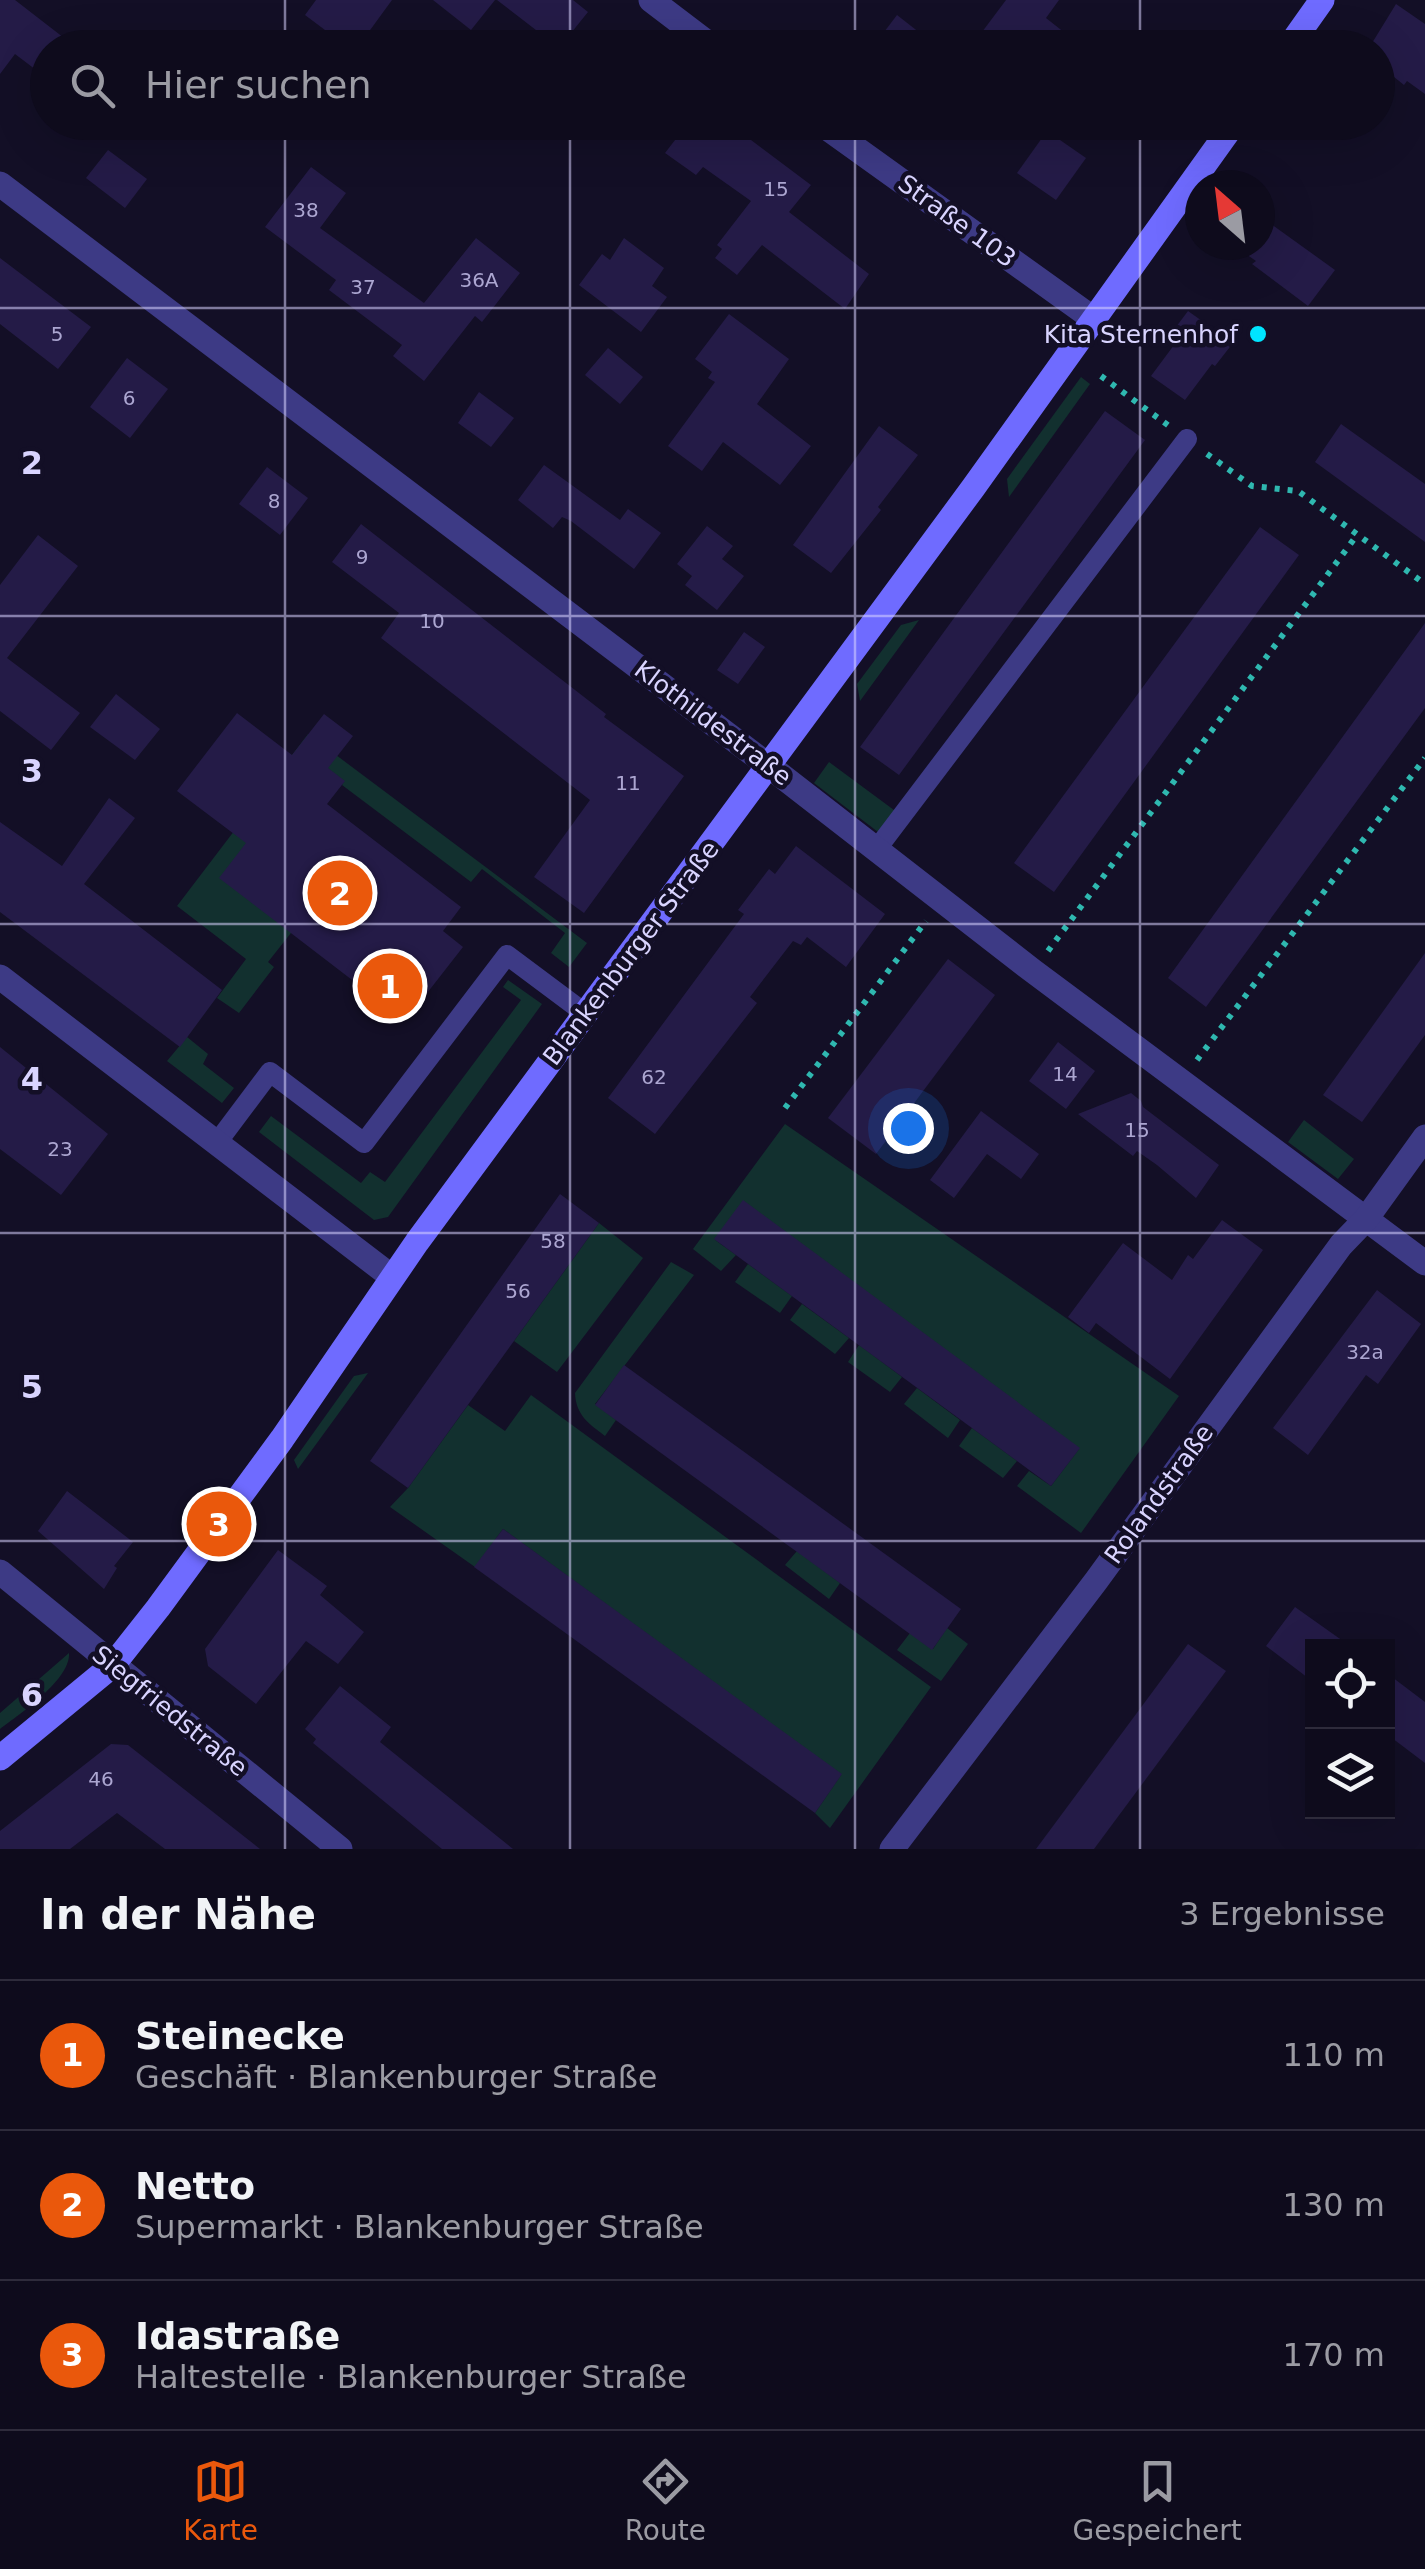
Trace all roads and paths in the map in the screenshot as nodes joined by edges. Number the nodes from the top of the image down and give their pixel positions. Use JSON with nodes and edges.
{"nodes":[{"id":1,"x":650,"y":0,"type":"edge"},
{"id":2,"x":1319,"y":1,"type":"edge"},
{"id":3,"x":690,"y":30,"type":"edge"},
{"id":4,"x":1300,"y":30,"type":"edge"},
{"id":5,"x":844,"y":140,"type":"edge"},
{"id":6,"x":1222,"y":140,"type":"edge"},
{"id":7,"x":0,"y":184,"type":"edge"},
{"id":8,"x":1095,"y":320,"type":"junction"},
{"id":9,"x":1101,"y":376,"type":"dead end"},
{"id":10,"x":1186,"y":439,"type":"junction"},
{"id":11,"x":1357,"y":535,"type":"junction"},
{"id":12,"x":1425,"y":584,"type":"edge"},
{"id":13,"x":1425,"y":758,"type":"edge"},
{"id":14,"x":770,"y":766,"type":"junction"},
{"id":15,"x":876,"y":850,"type":"junction"},
{"id":16,"x":942,"y":900,"type":"junction"},
{"id":17,"x":1033,"y":971,"type":"junction"},
{"id":18,"x":0,"y":978,"type":"edge"},
{"id":19,"x":586,"y":1014,"type":"junction"},
{"id":20,"x":1180,"y":1081,"type":"junction"},
{"id":21,"x":786,"y":1108,"type":"dead end"},
{"id":22,"x":1425,"y":1138,"type":"edge"},
{"id":23,"x":216,"y":1144,"type":"junction"},
{"id":24,"x":1366,"y":1219,"type":"junction"},
{"id":25,"x":1425,"y":1263,"type":"edge"},
{"id":26,"x":392,"y":1277,"type":"junction"},
{"id":27,"x":0,"y":1572,"type":"edge"},
{"id":28,"x":113,"y":1664,"type":"junction"},
{"id":29,"x":0,"y":1758,"type":"edge"},
{"id":30,"x":340,"y":1849,"type":"edge"},
{"id":31,"x":892,"y":1849,"type":"edge"}],
"edges":[{"from":1,"to":3,"type":"street"},
{"from":2,"to":4,"type":"main road"},
{"from":5,"to":8,"type":"street","name":"Straße 103"},
{"from":6,"to":8,"type":"main road","name":"Blankenburger Straße"},
{"from":7,"to":14,"type":"street","name":"Klothildestraße"},
{"from":8,"to":14,"type":"main road","name":"Blankenburger Straße"},
{"from":9,"to":10,"type":"path"},
{"from":10,"to":11,"type":"path"},
{"from":10,"to":15,"type":"lane"},
{"from":11,"to":12,"type":"path"},
{"from":11,"to":17,"type":"path"},
{"from":13,"to":20,"type":"path"},
{"from":14,"to":15,"type":"street","name":"Klothildestraße"},
{"from":14,"to":19,"type":"main road","name":"Blankenburger Straße"},
{"from":15,"to":16,"type":"street","name":"Klothildestraße"},
{"from":16,"to":17,"type":"street","name":"Klothildestraße"},
{"from":16,"to":21,"type":"path"},
{"from":17,"to":20,"type":"street","name":"Klothildestraße"},
{"from":18,"to":23,"type":"street"},
{"from":19,"to":23,"type":"lane"},
{"from":19,"to":26,"type":"main road","name":"Blankenburger Straße"},
{"from":20,"to":24,"type":"street","name":"Klothildestraße"},
{"from":22,"to":24,"type":"street","name":"Rolandstraße"},
{"from":23,"to":26,"type":"street"},
{"from":24,"to":25,"type":"street","name":"Klothildestraße"},
{"from":24,"to":31,"type":"street","name":"Rolandstraße"},
{"from":26,"to":28,"type":"main road","name":"Blankenburger Straße"},
{"from":27,"to":28,"type":"street","name":"Siegfriedstraße"},
{"from":28,"to":29,"type":"main road","name":"Blankenburger Straße"},
{"from":28,"to":30,"type":"street","name":"Siegfriedstraße"}]}
